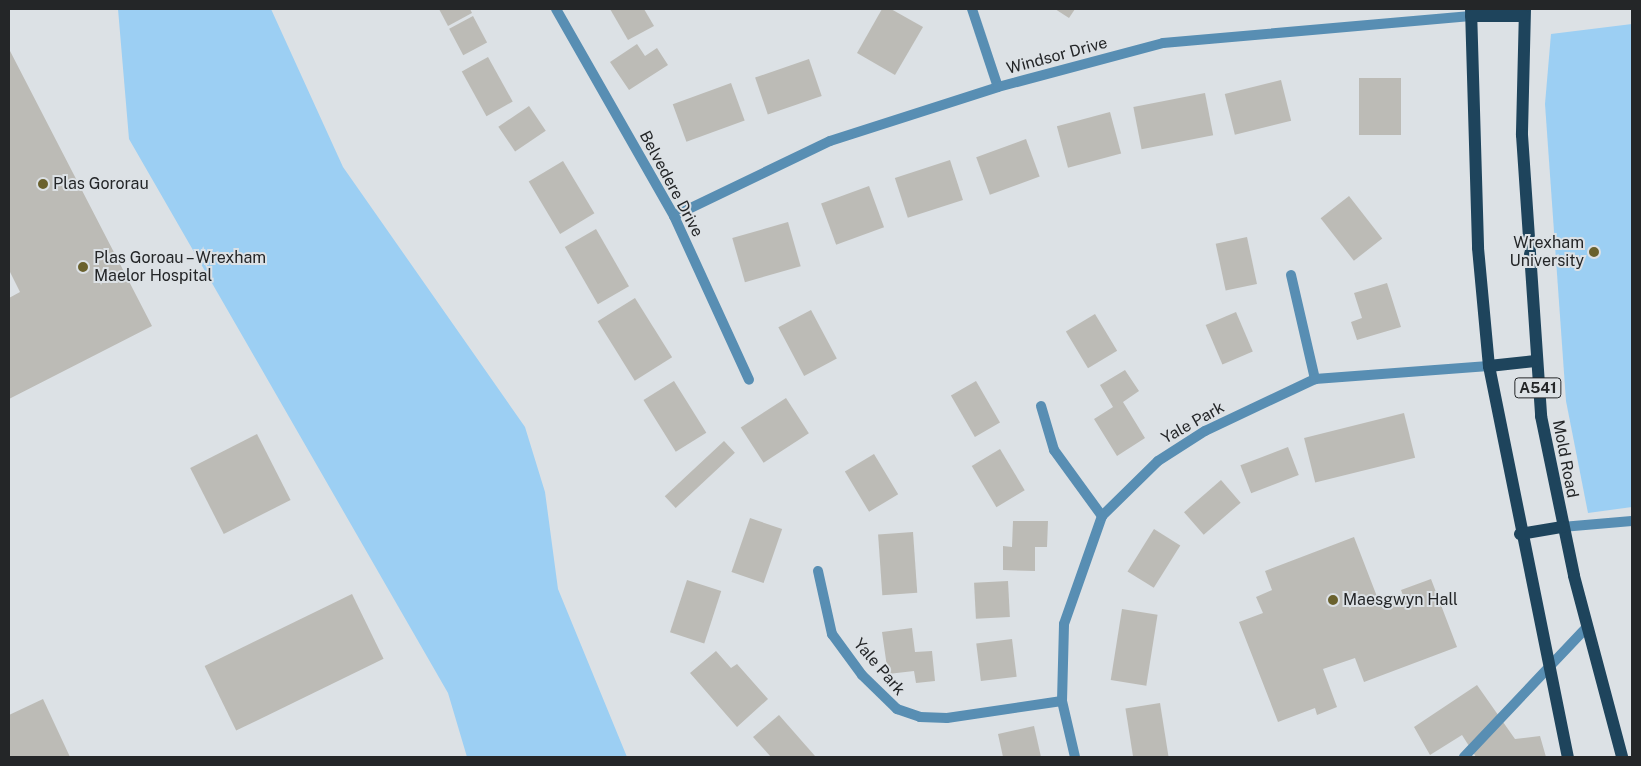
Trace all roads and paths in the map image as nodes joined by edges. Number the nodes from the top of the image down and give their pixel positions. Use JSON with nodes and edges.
{"nodes":[{"id":1,"x":556,"y":9,"type":"edge"},
{"id":2,"x":972,"y":9,"type":"edge"},
{"id":3,"x":1471,"y":12,"type":"edge"},
{"id":4,"x":1525,"y":13,"type":"edge"},
{"id":5,"x":998,"y":87,"type":"junction"},
{"id":6,"x":674,"y":216,"type":"junction"},
{"id":7,"x":1291,"y":276,"type":"dead end"},
{"id":8,"x":1535,"y":362,"type":"junction"},
{"id":9,"x":1489,"y":366,"type":"junction"},
{"id":10,"x":1315,"y":379,"type":"junction"},
{"id":11,"x":749,"y":380,"type":"dead end"},
{"id":12,"x":1041,"y":406,"type":"dead end"},
{"id":13,"x":1102,"y":516,"type":"junction"},
{"id":14,"x":1632,"y":522,"type":"edge"},
{"id":15,"x":1562,"y":527,"type":"junction"},
{"id":16,"x":1520,"y":534,"type":"junction"},
{"id":17,"x":818,"y":571,"type":"dead end"},
{"id":18,"x":1587,"y":627,"type":"junction"},
{"id":19,"x":1549,"y":669,"type":"junction"},
{"id":20,"x":1062,"y":701,"type":"junction"},
{"id":21,"x":1074,"y":757,"type":"edge"},
{"id":22,"x":1464,"y":757,"type":"edge"},
{"id":23,"x":1568,"y":757,"type":"edge"},
{"id":24,"x":1622,"y":757,"type":"edge"}],
"edges":[{"from":1,"to":6,"type":"street","name":"Belvedere Drive"},
{"from":2,"to":5,"type":"street"},
{"from":3,"to":4,"type":"main road"},
{"from":3,"to":5,"type":"street","name":"Windsor Drive"},
{"from":3,"to":9,"type":"main road","number":"A541"},
{"from":4,"to":8,"type":"main road","name":"Mold Road","number":"A541"},
{"from":5,"to":6,"type":"street","name":"Windsor Drive"},
{"from":6,"to":11,"type":"street","name":"Belvedere Drive"},
{"from":7,"to":10,"type":"street"},
{"from":8,"to":9,"type":"main road"},
{"from":8,"to":15,"type":"main road","name":"Mold Road","number":"A541"},
{"from":9,"to":10,"type":"street","name":"Yale Park"},
{"from":9,"to":16,"type":"main road","number":"A541"},
{"from":10,"to":13,"type":"street","name":"Yale Park"},
{"from":12,"to":13,"type":"street"},
{"from":13,"to":20,"type":"street","name":"Yale Park"},
{"from":14,"to":15,"type":"street"},
{"from":15,"to":16,"type":"main road"},
{"from":15,"to":18,"type":"main road","name":"Mold Road","number":"A541"},
{"from":16,"to":19,"type":"main road","number":"A541"},
{"from":17,"to":20,"type":"street","name":"Yale Park"},
{"from":18,"to":19,"type":"street"},
{"from":18,"to":24,"type":"main road","name":"Mold Road","number":"A541"},
{"from":19,"to":22,"type":"street"},
{"from":19,"to":23,"type":"main road","number":"A541"},
{"from":20,"to":21,"type":"street","name":"Yale Park"}]}
